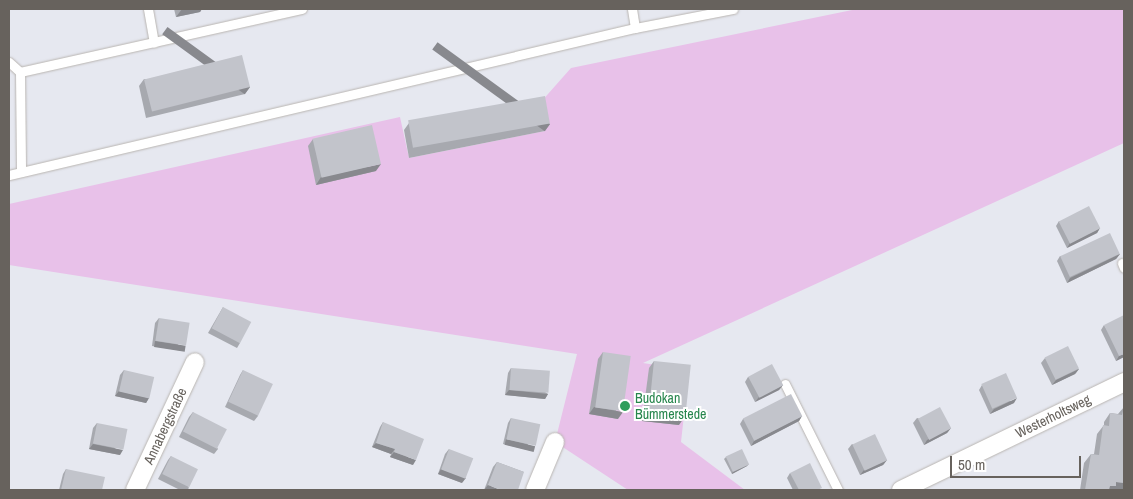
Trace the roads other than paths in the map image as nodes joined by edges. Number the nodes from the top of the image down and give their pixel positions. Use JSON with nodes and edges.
{"nodes":[{"id":1,"x":148,"y":9,"type":"edge"},
{"id":2,"x":302,"y":9,"type":"edge"},
{"id":3,"x":632,"y":9,"type":"edge"},
{"id":4,"x":733,"y":9,"type":"edge"},
{"id":5,"x":635,"y":28,"type":"junction"},
{"id":6,"x":154,"y":42,"type":"junction"},
{"id":7,"x":9,"y":62,"type":"edge"},
{"id":8,"x":20,"y":72,"type":"junction"},
{"id":9,"x":21,"y":172,"type":"junction"},
{"id":10,"x":9,"y":175,"type":"edge"},
{"id":11,"x":195,"y":362,"type":"dead end"},
{"id":12,"x":1124,"y":382,"type":"edge"},
{"id":13,"x":785,"y":384,"type":"edge"},
{"id":14,"x":555,"y":442,"type":"dead end"},
{"id":15,"x":135,"y":490,"type":"edge"},
{"id":16,"x":535,"y":490,"type":"edge"},
{"id":17,"x":838,"y":490,"type":"edge"},
{"id":18,"x":901,"y":490,"type":"edge"}],
"edges":[{"from":1,"to":6,"type":"lane"},
{"from":2,"to":6,"type":"lane"},
{"from":3,"to":5,"type":"lane"},
{"from":4,"to":5,"type":"lane"},
{"from":5,"to":9,"type":"lane"},
{"from":6,"to":8,"type":"lane"},
{"from":7,"to":8,"type":"lane"},
{"from":8,"to":9,"type":"lane"},
{"from":9,"to":10,"type":"lane"},
{"from":11,"to":15,"type":"street","name":"Annabergstraße"},
{"from":12,"to":18,"type":"street","name":"Westerholtsweg"},
{"from":13,"to":17,"type":"lane"},
{"from":14,"to":16,"type":"street"}]}
